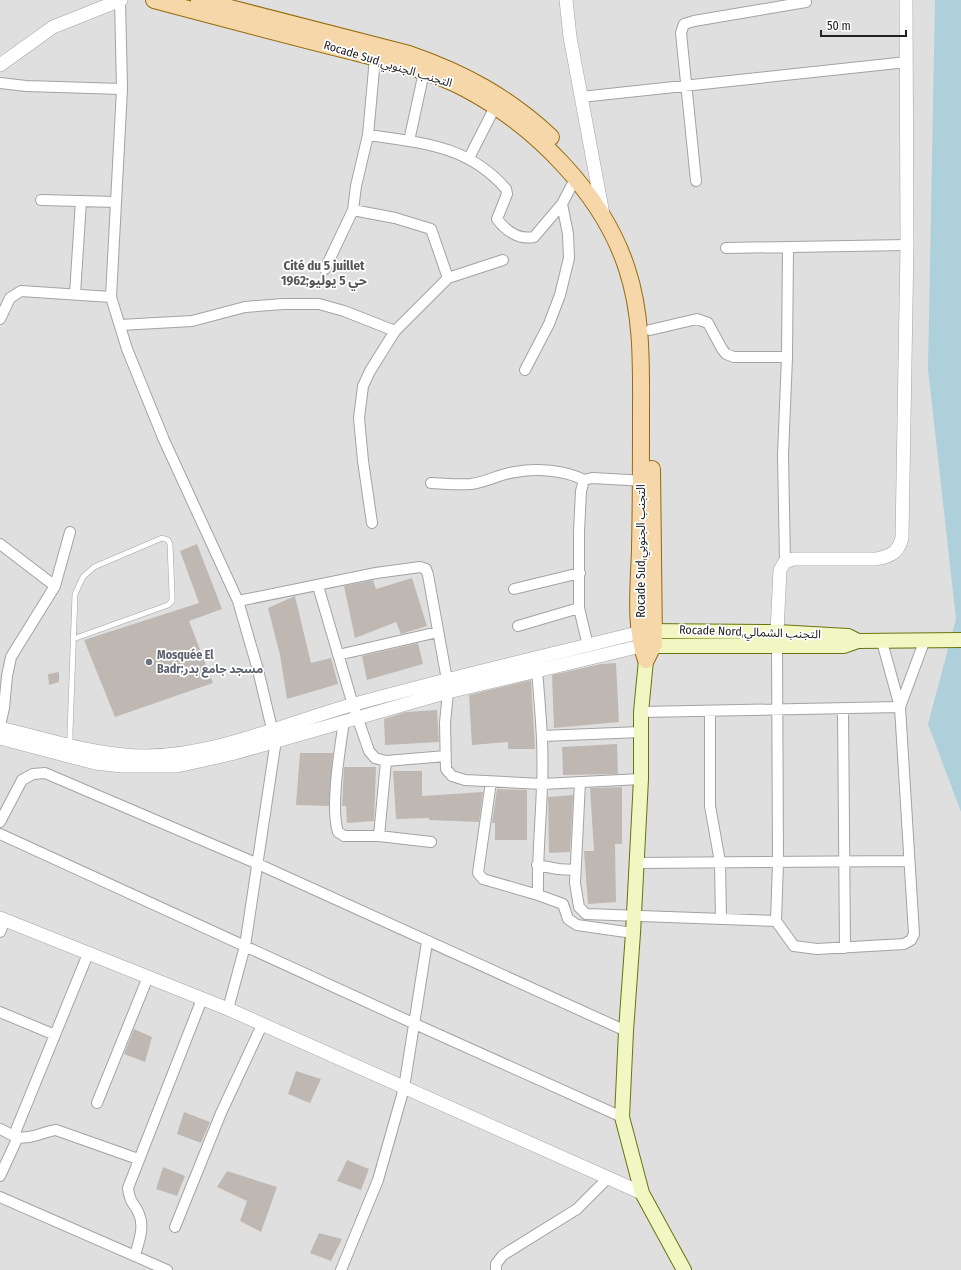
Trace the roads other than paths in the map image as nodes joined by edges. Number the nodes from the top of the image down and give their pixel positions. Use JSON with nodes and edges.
{"nodes":[{"id":1,"x":120,"y":0,"type":"edge"},
{"id":2,"x":154,"y":0,"type":"edge"},
{"id":3,"x":199,"y":0,"type":"edge"},
{"id":4,"x":566,"y":0,"type":"edge"},
{"id":5,"x":906,"y":0,"type":"edge"},
{"id":6,"x":806,"y":2,"type":"dead end"},
{"id":7,"x":375,"y":58,"type":"junction"},
{"id":8,"x":907,"y":62,"type":"junction"},
{"id":9,"x":0,"y":65,"type":"edge"},
{"id":10,"x":424,"y":72,"type":"junction"},
{"id":11,"x":0,"y":83,"type":"edge"},
{"id":12,"x":687,"y":86,"type":"junction"},
{"id":13,"x":122,"y":89,"type":"junction"},
{"id":14,"x":581,"y":97,"type":"junction"},
{"id":15,"x":495,"y":107,"type":"junction"},
{"id":16,"x":368,"y":135,"type":"junction"},
{"id":17,"x":410,"y":141,"type":"junction"},
{"id":18,"x":469,"y":158,"type":"junction"},
{"id":19,"x":575,"y":179,"type":"junction"},
{"id":20,"x":696,"y":181,"type":"dead end"},
{"id":21,"x":598,"y":190,"type":"junction"},
{"id":22,"x":42,"y":200,"type":"dead end"},
{"id":23,"x":81,"y":201,"type":"junction"},
{"id":24,"x":116,"y":202,"type":"junction"},
{"id":25,"x":562,"y":204,"type":"junction"},
{"id":26,"x":353,"y":210,"type":"junction"},
{"id":27,"x":603,"y":218,"type":"junction"},
{"id":28,"x":907,"y":245,"type":"junction"},
{"id":29,"x":726,"y":248,"type":"dead end"},
{"id":30,"x":788,"y":248,"type":"junction"},
{"id":31,"x":503,"y":260,"type":"dead end"},
{"id":32,"x":325,"y":270,"type":"dead end"},
{"id":33,"x":448,"y":278,"type":"junction"},
{"id":34,"x":75,"y":294,"type":"junction"},
{"id":35,"x":111,"y":297,"type":"junction"},
{"id":36,"x":0,"y":319,"type":"edge"},
{"id":37,"x":120,"y":325,"type":"junction"},
{"id":38,"x":650,"y":330,"type":"junction"},
{"id":39,"x":395,"y":331,"type":"junction"},
{"id":40,"x":787,"y":357,"type":"junction"},
{"id":41,"x":525,"y":370,"type":"dead end"},
{"id":42,"x":584,"y":480,"type":"junction"},
{"id":43,"x":647,"y":482,"type":"junction"},
{"id":44,"x":431,"y":483,"type":"dead end"},
{"id":45,"x":372,"y":523,"type":"dead end"},
{"id":46,"x":70,"y":532,"type":"dead end"},
{"id":47,"x":0,"y":544,"type":"edge"},
{"id":48,"x":785,"y":562,"type":"junction"},
{"id":49,"x":580,"y":573,"type":"junction"},
{"id":50,"x":55,"y":586,"type":"junction"},
{"id":51,"x":318,"y":586,"type":"junction"},
{"id":52,"x":514,"y":590,"type":"dead end"},
{"id":53,"x":238,"y":601,"type":"junction"},
{"id":54,"x":579,"y":608,"type":"junction"},
{"id":55,"x":518,"y":626,"type":"dead end"},
{"id":56,"x":438,"y":632,"type":"junction"},
{"id":57,"x":777,"y":632,"type":"junction"},
{"id":58,"x":73,"y":639,"type":"junction"},
{"id":59,"x":858,"y":641,"type":"junction"},
{"id":60,"x":955,"y":641,"type":"edge"},
{"id":61,"x":647,"y":642,"type":"junction"},
{"id":62,"x":882,"y":642,"type":"junction"},
{"id":63,"x":924,"y":642,"type":"junction"},
{"id":64,"x":588,"y":646,"type":"junction"},
{"id":65,"x":776,"y":647,"type":"junction"},
{"id":66,"x":338,"y":655,"type":"junction"},
{"id":67,"x":537,"y":670,"type":"junction"},
{"id":68,"x":447,"y":686,"type":"junction"},
{"id":69,"x":900,"y":707,"type":"junction"},
{"id":70,"x":843,"y":709,"type":"junction"},
{"id":71,"x":778,"y":710,"type":"junction"},
{"id":72,"x":355,"y":711,"type":"junction"},
{"id":73,"x":710,"y":711,"type":"junction"},
{"id":74,"x":641,"y":712,"type":"junction"},
{"id":75,"x":344,"y":721,"type":"junction"},
{"id":76,"x":0,"y":726,"type":"edge"},
{"id":77,"x":300,"y":728,"type":"junction"},
{"id":78,"x":641,"y":732,"type":"junction"},
{"id":79,"x":274,"y":735,"type":"junction"},
{"id":80,"x":542,"y":736,"type":"junction"},
{"id":81,"x":0,"y":738,"type":"edge"},
{"id":82,"x":69,"y":751,"type":"junction"},
{"id":83,"x":446,"y":756,"type":"junction"},
{"id":84,"x":386,"y":761,"type":"junction"},
{"id":85,"x":640,"y":780,"type":"junction"},
{"id":86,"x":491,"y":782,"type":"junction"},
{"id":87,"x":580,"y":782,"type":"junction"},
{"id":88,"x":542,"y":784,"type":"junction"},
{"id":89,"x":0,"y":822,"type":"edge"},
{"id":90,"x":0,"y":834,"type":"edge"},
{"id":91,"x":379,"y":836,"type":"junction"},
{"id":92,"x":431,"y":842,"type":"dead end"},
{"id":93,"x":909,"y":861,"type":"junction"},
{"id":94,"x":720,"y":862,"type":"junction"},
{"id":95,"x":843,"y":862,"type":"junction"},
{"id":96,"x":778,"y":863,"type":"junction"},
{"id":97,"x":258,"y":864,"type":"junction"},
{"id":98,"x":636,"y":864,"type":"junction"},
{"id":99,"x":537,"y":865,"type":"junction"},
{"id":100,"x":575,"y":870,"type":"junction"},
{"id":101,"x":538,"y":895,"type":"junction"},
{"id":102,"x":633,"y":916,"type":"junction"},
{"id":103,"x":3,"y":919,"type":"edge"},
{"id":104,"x":721,"y":919,"type":"junction"},
{"id":105,"x":776,"y":921,"type":"junction"},
{"id":106,"x":0,"y":932,"type":"edge"},
{"id":107,"x":633,"y":933,"type":"junction"},
{"id":108,"x":427,"y":942,"type":"junction"},
{"id":109,"x":245,"y":946,"type":"junction"},
{"id":110,"x":844,"y":948,"type":"junction"},
{"id":111,"x":88,"y":954,"type":"junction"},
{"id":112,"x":148,"y":977,"type":"junction"},
{"id":113,"x":202,"y":999,"type":"junction"},
{"id":114,"x":228,"y":1009,"type":"junction"},
{"id":115,"x":0,"y":1012,"type":"edge"},
{"id":116,"x":415,"y":1024,"type":"junction"},
{"id":117,"x":262,"y":1025,"type":"junction"},
{"id":118,"x":626,"y":1031,"type":"junction"},
{"id":119,"x":55,"y":1035,"type":"junction"},
{"id":120,"x":404,"y":1088,"type":"junction"},
{"id":121,"x":97,"y":1103,"type":"dead end"},
{"id":122,"x":622,"y":1116,"type":"junction"},
{"id":123,"x":0,"y":1128,"type":"edge"},
{"id":124,"x":16,"y":1136,"type":"junction"},
{"id":125,"x":138,"y":1159,"type":"junction"},
{"id":126,"x":0,"y":1176,"type":"edge"},
{"id":127,"x":608,"y":1178,"type":"junction"},
{"id":128,"x":642,"y":1193,"type":"junction"},
{"id":129,"x":0,"y":1197,"type":"edge"},
{"id":130,"x":176,"y":1228,"type":"dead end"},
{"id":131,"x":135,"y":1256,"type":"junction"},
{"id":132,"x":167,"y":1270,"type":"edge"},
{"id":133,"x":341,"y":1270,"type":"edge"},
{"id":134,"x":496,"y":1270,"type":"edge"},
{"id":135,"x":684,"y":1270,"type":"edge"}],
"edges":[{"from":1,"to":9,"type":"street"},
{"from":1,"to":13,"type":"street"},
{"from":2,"to":7,"type":"main road","name":"Rocade Sud,التجنب الجنوبي"},
{"from":3,"to":21,"type":"main road","name":"Rocade Sud,التجنب الجنوبي"},
{"from":4,"to":14,"type":"street"},
{"from":5,"to":8,"type":"street"},
{"from":6,"to":12,"type":"street"},
{"from":7,"to":10,"type":"main road","name":"Rocade Sud,التجنب الجنوبي"},
{"from":7,"to":16,"type":"street"},
{"from":8,"to":12,"type":"street"},
{"from":8,"to":28,"type":"street"},
{"from":10,"to":15,"type":"main road","name":"Rocade Sud,التجنب الجنوبي"},
{"from":10,"to":17,"type":"street"},
{"from":11,"to":13,"type":"street"},
{"from":12,"to":14,"type":"street"},
{"from":12,"to":20,"type":"street"},
{"from":13,"to":24,"type":"street"},
{"from":14,"to":21,"type":"street"},
{"from":15,"to":18,"type":"street"},
{"from":15,"to":19,"type":"main road","name":"Rocade Sud,التجنب الجنوبي"},
{"from":16,"to":17,"type":"street"},
{"from":16,"to":26,"type":"street"},
{"from":17,"to":18,"type":"street"},
{"from":18,"to":25,"type":"street"},
{"from":19,"to":25,"type":"street"},
{"from":19,"to":27,"type":"main road","name":"Rocade Sud,التجنب الجنوبي"},
{"from":21,"to":27,"type":"street"},
{"from":21,"to":38,"type":"main road","name":"Rocade Sud,التجنب الجنوبي"},
{"from":22,"to":23,"type":"street"},
{"from":23,"to":24,"type":"street"},
{"from":23,"to":34,"type":"street"},
{"from":24,"to":35,"type":"street"},
{"from":25,"to":41,"type":"street"},
{"from":26,"to":32,"type":"street"},
{"from":26,"to":33,"type":"street"},
{"from":27,"to":43,"type":"main road","name":"Rocade Sud,التجنب الجنوبي"},
{"from":28,"to":30,"type":"street"},
{"from":28,"to":48,"type":"street"},
{"from":29,"to":30,"type":"street"},
{"from":30,"to":40,"type":"street"},
{"from":31,"to":33,"type":"street"},
{"from":33,"to":39,"type":"street"},
{"from":34,"to":35,"type":"street"},
{"from":34,"to":36,"type":"street"},
{"from":35,"to":37,"type":"street"},
{"from":37,"to":39,"type":"street"},
{"from":37,"to":53,"type":"street"},
{"from":38,"to":40,"type":"street"},
{"from":38,"to":43,"type":"main road","name":"Rocade Sud,التجنب الجنوبي"},
{"from":39,"to":45,"type":"street"},
{"from":40,"to":48,"type":"street"},
{"from":42,"to":43,"type":"street"},
{"from":42,"to":44,"type":"street"},
{"from":42,"to":49,"type":"street"},
{"from":43,"to":61,"type":"main road","name":"Rocade Sud,التجنب الجنوبي"},
{"from":46,"to":50,"type":"street"},
{"from":47,"to":50,"type":"street"},
{"from":48,"to":57,"type":"street"},
{"from":49,"to":52,"type":"street"},
{"from":49,"to":54,"type":"street"},
{"from":50,"to":76,"type":"street"},
{"from":51,"to":53,"type":"street"},
{"from":51,"to":56,"type":"street"},
{"from":51,"to":66,"type":"street"},
{"from":53,"to":79,"type":"street"},
{"from":54,"to":55,"type":"street"},
{"from":54,"to":64,"type":"street"},
{"from":56,"to":66,"type":"street"},
{"from":56,"to":68,"type":"street"},
{"from":57,"to":59,"type":"main road","name":"Rocade Nord,التجنب الشمالي"},
{"from":57,"to":61,"type":"main road","name":"Rocade Nord,التجنب الشمالي"},
{"from":57,"to":65,"type":"street"},
{"from":58,"to":58,"type":"lane"},
{"from":58,"to":82,"type":"lane"},
{"from":59,"to":62,"type":"main road","name":"Rocade Nord,التجنب الشمالي"},
{"from":59,"to":65,"type":"main road","name":"Rocade Nord,التجنب الشمالي"},
{"from":60,"to":63,"type":"main road","name":"Rocade Nord,التجنب الشمالي"},
{"from":61,"to":64,"type":"street"},
{"from":61,"to":65,"type":"main road","name":"Rocade Nord,التجنب الشمالي"},
{"from":61,"to":67,"type":"street"},
{"from":61,"to":74,"type":"main road"},
{"from":62,"to":63,"type":"main road","name":"Rocade Nord,التجنب الشمالي"},
{"from":62,"to":69,"type":"street"},
{"from":63,"to":69,"type":"street"},
{"from":64,"to":68,"type":"street"},
{"from":65,"to":71,"type":"street"},
{"from":66,"to":72,"type":"street"},
{"from":67,"to":68,"type":"street"},
{"from":67,"to":80,"type":"street"},
{"from":68,"to":72,"type":"street"},
{"from":68,"to":83,"type":"street"},
{"from":69,"to":70,"type":"street"},
{"from":69,"to":93,"type":"street"},
{"from":70,"to":71,"type":"street"},
{"from":70,"to":95,"type":"street"},
{"from":71,"to":73,"type":"street"},
{"from":71,"to":96,"type":"street"},
{"from":72,"to":75,"type":"street"},
{"from":72,"to":77,"type":"street"},
{"from":72,"to":84,"type":"street"},
{"from":73,"to":74,"type":"street"},
{"from":73,"to":94,"type":"street"},
{"from":74,"to":78,"type":"main road"},
{"from":75,"to":77,"type":"street"},
{"from":75,"to":91,"type":"street"},
{"from":76,"to":82,"type":"street"},
{"from":77,"to":79,"type":"street"},
{"from":78,"to":80,"type":"street"},
{"from":78,"to":85,"type":"main road"},
{"from":79,"to":82,"type":"street"},
{"from":79,"to":97,"type":"street"},
{"from":80,"to":88,"type":"street"},
{"from":81,"to":82,"type":"street"},
{"from":83,"to":84,"type":"street"},
{"from":83,"to":86,"type":"street"},
{"from":84,"to":91,"type":"street"},
{"from":85,"to":87,"type":"street"},
{"from":85,"to":98,"type":"main road"},
{"from":86,"to":88,"type":"street"},
{"from":86,"to":101,"type":"street"},
{"from":87,"to":88,"type":"street"},
{"from":87,"to":100,"type":"street"},
{"from":88,"to":99,"type":"street"},
{"from":89,"to":97,"type":"street"},
{"from":90,"to":109,"type":"street"},
{"from":91,"to":92,"type":"street"},
{"from":93,"to":95,"type":"street"},
{"from":93,"to":110,"type":"street"},
{"from":94,"to":96,"type":"street"},
{"from":94,"to":98,"type":"street"},
{"from":94,"to":104,"type":"street"},
{"from":95,"to":96,"type":"street"},
{"from":95,"to":110,"type":"street"},
{"from":96,"to":105,"type":"street"},
{"from":97,"to":108,"type":"street"},
{"from":97,"to":109,"type":"street"},
{"from":98,"to":102,"type":"main road"},
{"from":99,"to":100,"type":"street"},
{"from":99,"to":101,"type":"street"},
{"from":100,"to":102,"type":"street"},
{"from":101,"to":107,"type":"street"},
{"from":102,"to":104,"type":"street"},
{"from":102,"to":107,"type":"main road"},
{"from":103,"to":106,"type":"street"},
{"from":103,"to":111,"type":"street"},
{"from":104,"to":105,"type":"street"},
{"from":105,"to":110,"type":"street"},
{"from":107,"to":118,"type":"main road"},
{"from":108,"to":116,"type":"street"},
{"from":108,"to":118,"type":"street"},
{"from":109,"to":114,"type":"street"},
{"from":109,"to":116,"type":"street"},
{"from":111,"to":112,"type":"street"},
{"from":111,"to":119,"type":"street"},
{"from":112,"to":113,"type":"street"},
{"from":112,"to":121,"type":"street"},
{"from":113,"to":114,"type":"street"},
{"from":113,"to":125,"type":"street"},
{"from":114,"to":117,"type":"street"},
{"from":115,"to":119,"type":"street"},
{"from":116,"to":120,"type":"street"},
{"from":116,"to":122,"type":"street"},
{"from":117,"to":120,"type":"street"},
{"from":117,"to":130,"type":"street"},
{"from":118,"to":122,"type":"main road"},
{"from":119,"to":124,"type":"street"},
{"from":120,"to":127,"type":"street"},
{"from":120,"to":133,"type":"street"},
{"from":122,"to":128,"type":"main road"},
{"from":123,"to":124,"type":"street"},
{"from":124,"to":125,"type":"street"},
{"from":124,"to":126,"type":"street"},
{"from":125,"to":131,"type":"street"},
{"from":127,"to":128,"type":"street"},
{"from":127,"to":134,"type":"street"},
{"from":128,"to":135,"type":"main road"},
{"from":129,"to":131,"type":"street"},
{"from":131,"to":132,"type":"street"}]}
